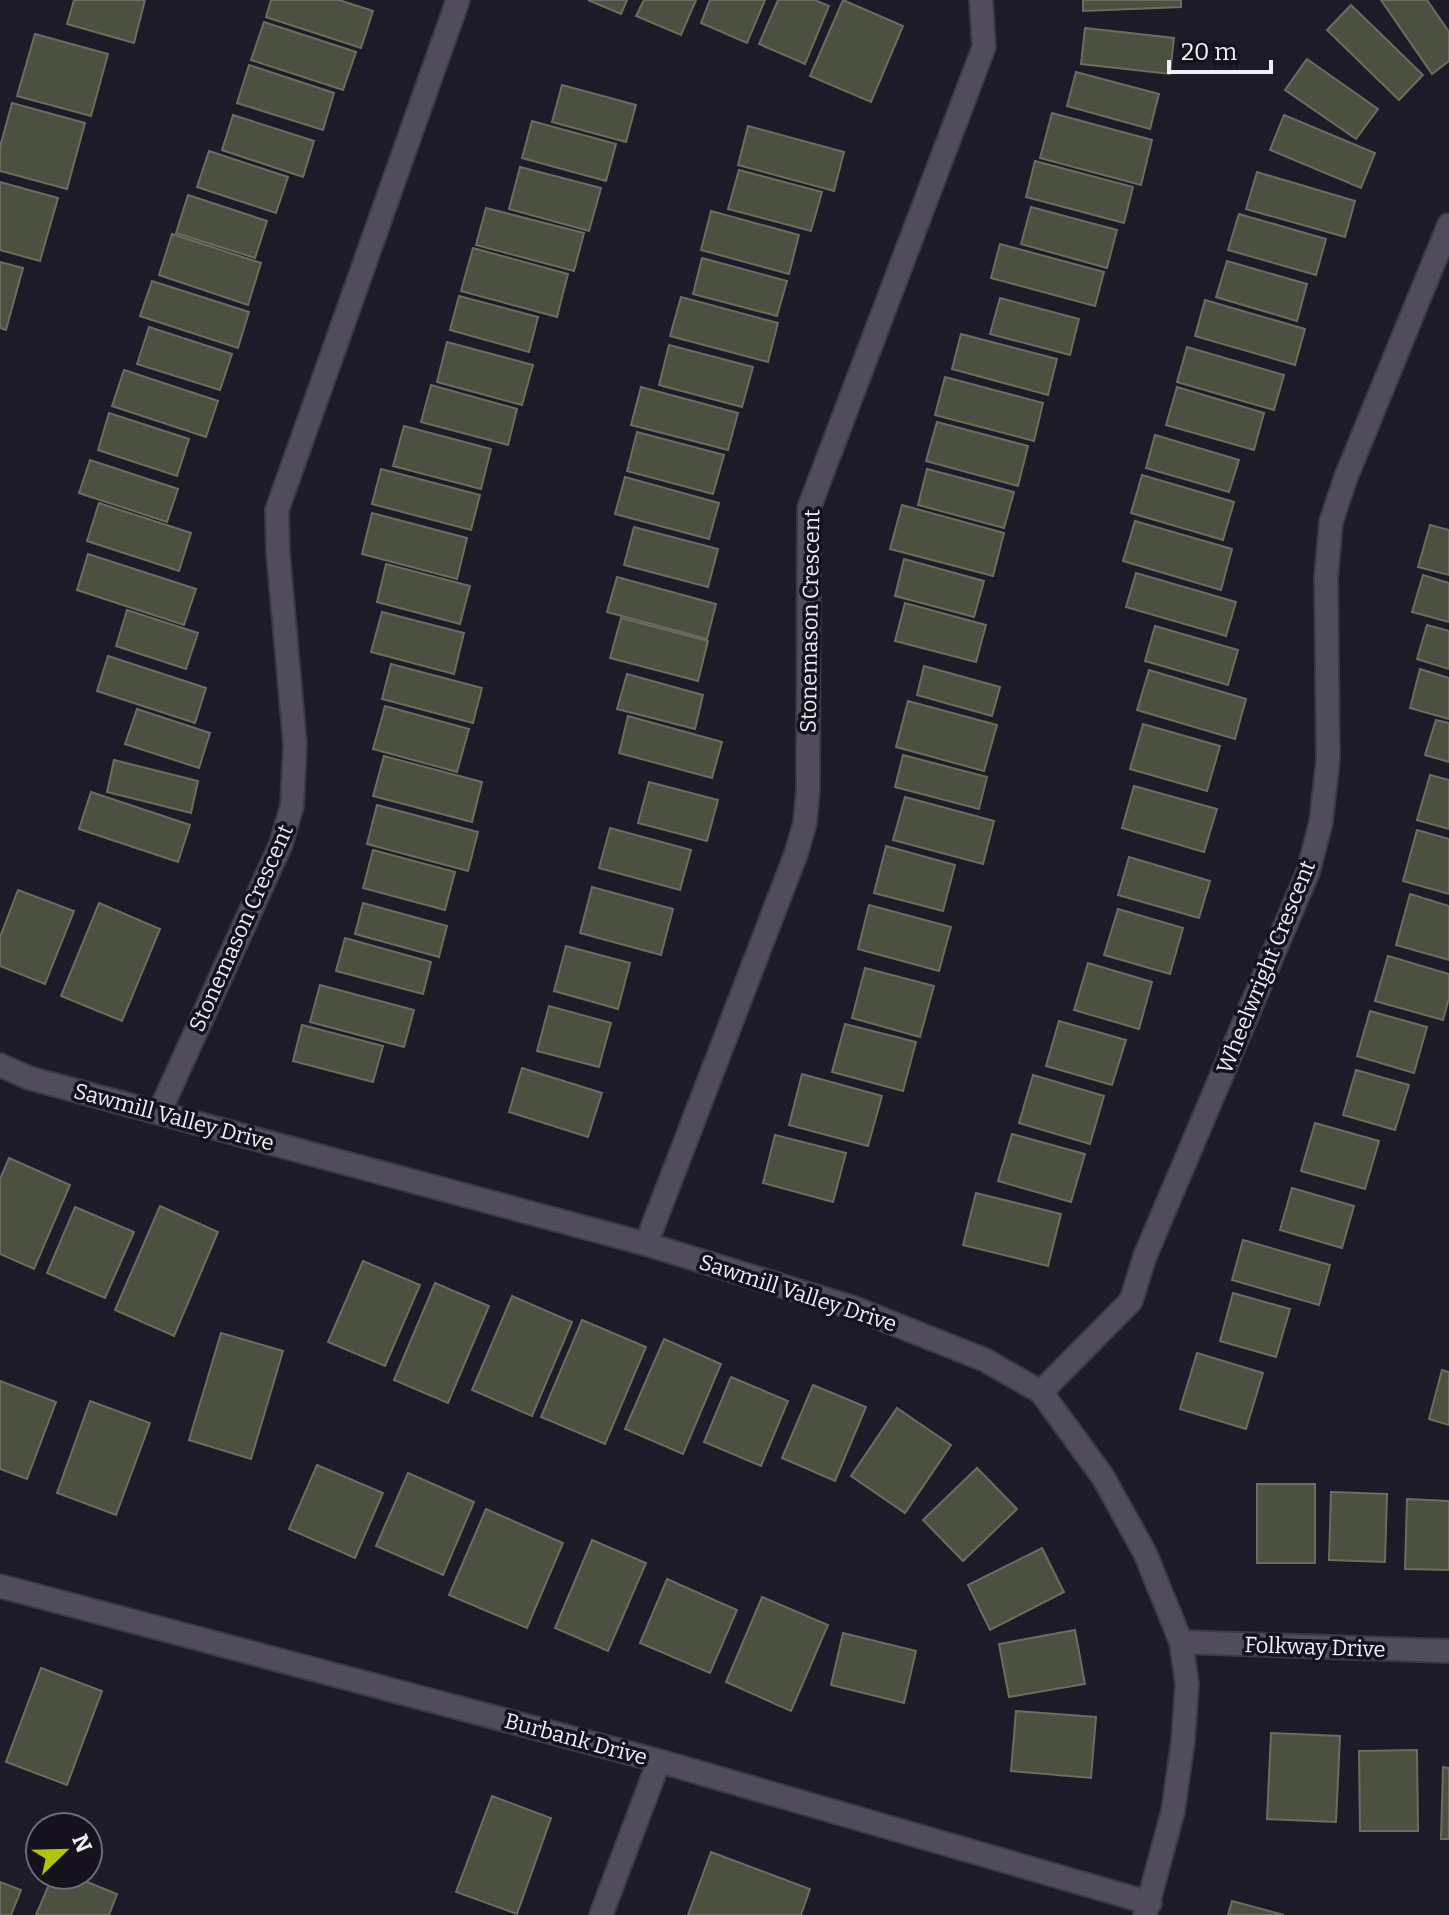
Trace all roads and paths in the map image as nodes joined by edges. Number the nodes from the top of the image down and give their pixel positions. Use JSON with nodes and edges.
{"nodes":[{"id":1,"x":458,"y":0,"type":"edge"},
{"id":2,"x":981,"y":0,"type":"edge"},
{"id":3,"x":1449,"y":225,"type":"edge"},
{"id":4,"x":0,"y":1065,"type":"edge"},
{"id":5,"x":159,"y":1113,"type":"junction"},
{"id":6,"x":646,"y":1244,"type":"junction"},
{"id":7,"x":1041,"y":1392,"type":"junction"},
{"id":8,"x":0,"y":1586,"type":"edge"},
{"id":9,"x":1181,"y":1642,"type":"junction"},
{"id":10,"x":1449,"y":1651,"type":"edge"},
{"id":11,"x":659,"y":1761,"type":"junction"},
{"id":12,"x":1147,"y":1909,"type":"edge"},
{"id":13,"x":601,"y":1915,"type":"edge"}],
"edges":[{"from":1,"to":5,"type":"street","name":"Stonemason Crescent"},
{"from":2,"to":6,"type":"street","name":"Stonemason Crescent"},
{"from":3,"to":7,"type":"street","name":"Wheelwright Crescent"},
{"from":4,"to":5,"type":"street","name":"Sawmill Valley Drive"},
{"from":5,"to":6,"type":"street","name":"Sawmill Valley Drive"},
{"from":6,"to":7,"type":"street","name":"Sawmill Valley Drive"},
{"from":7,"to":9,"type":"street","name":"Sawmill Valley Drive"},
{"from":8,"to":11,"type":"street","name":"Burbank Drive"},
{"from":9,"to":10,"type":"street","name":"Folkway Drive"},
{"from":9,"to":12,"type":"street","name":"Sawmill Valley Drive"},
{"from":11,"to":12,"type":"street","name":"Burbank Drive"},
{"from":11,"to":13,"type":"street"}]}
